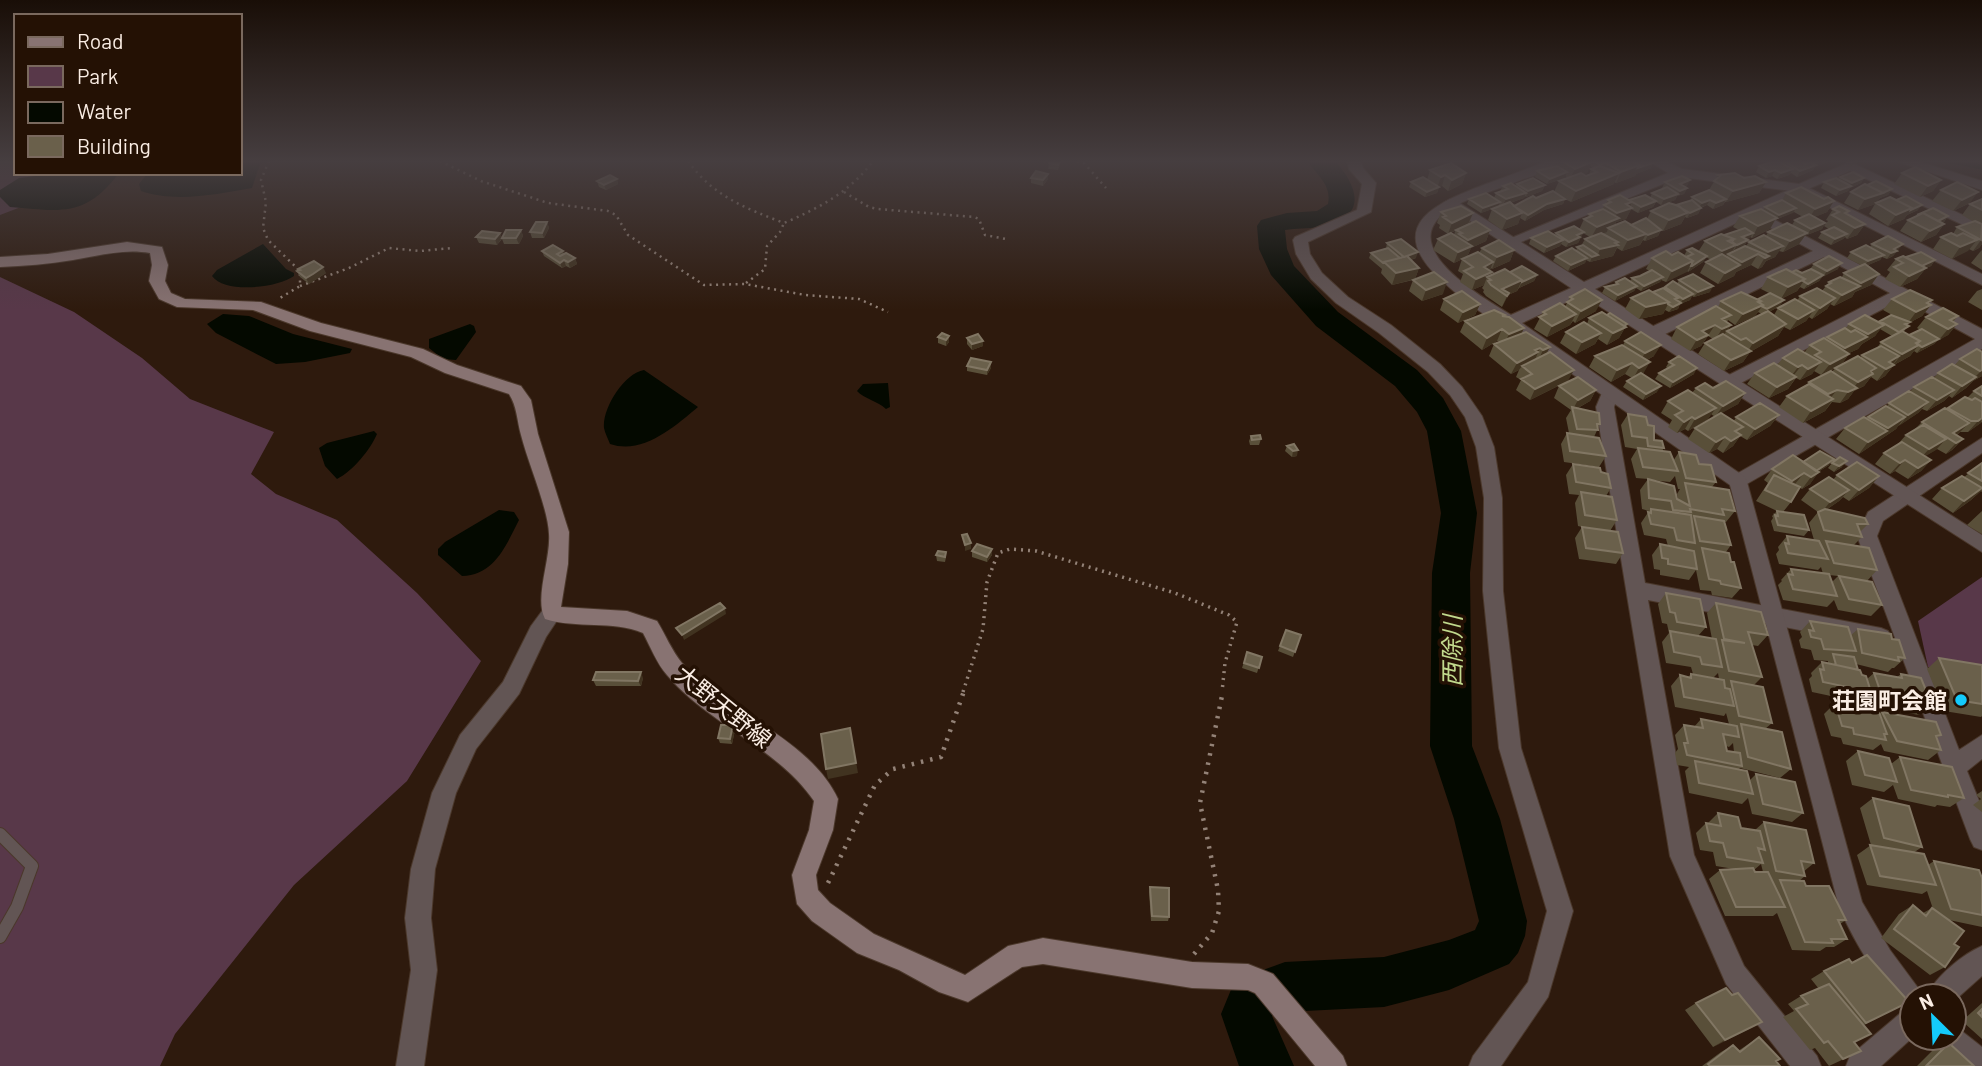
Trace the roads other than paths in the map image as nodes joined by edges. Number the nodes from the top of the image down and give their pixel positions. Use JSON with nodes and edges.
{"nodes":[{"id":1,"x":1364,"y":211,"type":"edge"},
{"id":2,"x":1441,"y":211,"type":"edge"},
{"id":3,"x":1464,"y":211,"type":"edge"},
{"id":4,"x":1586,"y":211,"type":"edge"},
{"id":5,"x":1751,"y":211,"type":"joint"},
{"id":6,"x":1846,"y":211,"type":"edge"},
{"id":7,"x":1942,"y":211,"type":"edge"},
{"id":8,"x":1982,"y":230,"type":"edge"},
{"id":9,"x":1511,"y":241,"type":"junction"},
{"id":10,"x":1824,"y":251,"type":"junction"},
{"id":11,"x":0,"y":262,"type":"edge"},
{"id":12,"x":1982,"y":280,"type":"edge"},
{"id":13,"x":1583,"y":288,"type":"junction"},
{"id":14,"x":1902,"y":293,"type":"junction"},
{"id":15,"x":1510,"y":321,"type":"junction"},
{"id":16,"x":1653,"y":333,"type":"junction"},
{"id":17,"x":1982,"y":336,"type":"edge"},
{"id":18,"x":1982,"y":342,"type":"edge"},
{"id":19,"x":1729,"y":382,"type":"junction"},
{"id":20,"x":1610,"y":392,"type":"junction"},
{"id":21,"x":1816,"y":438,"type":"junction"},
{"id":22,"x":1982,"y":444,"type":"edge"},
{"id":23,"x":1738,"y":482,"type":"junction"},
{"id":24,"x":1904,"y":495,"type":"junction"},
{"id":25,"x":1982,"y":545,"type":"edge"},
{"id":26,"x":1638,"y":590,"type":"junction"},
{"id":27,"x":552,"y":613,"type":"junction"},
{"id":28,"x":1773,"y":616,"type":"junction"},
{"id":29,"x":1907,"y":642,"type":"junction"},
{"id":30,"x":1982,"y":746,"type":"edge"},
{"id":31,"x":1955,"y":767,"type":"junction"},
{"id":32,"x":0,"y":834,"type":"edge"},
{"id":33,"x":1982,"y":839,"type":"edge"},
{"id":34,"x":0,"y":937,"type":"edge"},
{"id":35,"x":1982,"y":958,"type":"edge"},
{"id":36,"x":1899,"y":982,"type":"edge"},
{"id":37,"x":1955,"y":982,"type":"edge"},
{"id":38,"x":1898,"y":1032,"type":"edge"},
{"id":39,"x":1968,"y":1052,"type":"edge"},
{"id":40,"x":1982,"y":1065,"type":"edge"},
{"id":41,"x":410,"y":1066,"type":"edge"},
{"id":42,"x":1333,"y":1066,"type":"edge"},
{"id":43,"x":1483,"y":1066,"type":"edge"},
{"id":44,"x":1807,"y":1066,"type":"edge"},
{"id":45,"x":1860,"y":1066,"type":"edge"}],
"edges":[{"from":1,"to":43,"type":"street"},
{"from":2,"to":15,"type":"street"},
{"from":3,"to":9,"type":"street"},
{"from":4,"to":9,"type":"street"},
{"from":5,"to":10,"type":"street"},
{"from":5,"to":13,"type":"street"},
{"from":6,"to":12,"type":"street"},
{"from":7,"to":8,"type":"street"},
{"from":9,"to":13,"type":"street"},
{"from":10,"to":14,"type":"street"},
{"from":10,"to":16,"type":"street"},
{"from":11,"to":27,"type":"main road"},
{"from":13,"to":15,"type":"street"},
{"from":13,"to":16,"type":"street"},
{"from":14,"to":17,"type":"street"},
{"from":14,"to":19,"type":"street"},
{"from":15,"to":20,"type":"street"},
{"from":16,"to":19,"type":"street"},
{"from":18,"to":21,"type":"street"},
{"from":19,"to":21,"type":"street"},
{"from":20,"to":23,"type":"street"},
{"from":20,"to":26,"type":"street"},
{"from":21,"to":23,"type":"street"},
{"from":21,"to":24,"type":"street"},
{"from":22,"to":24,"type":"street"},
{"from":23,"to":28,"type":"street"},
{"from":24,"to":25,"type":"street"},
{"from":24,"to":29,"type":"street"},
{"from":26,"to":28,"type":"street"},
{"from":26,"to":44,"type":"street"},
{"from":27,"to":41,"type":"street"},
{"from":27,"to":42,"type":"main road","name":"大野天野線"},
{"from":28,"to":29,"type":"street"},
{"from":28,"to":36,"type":"street"},
{"from":29,"to":31,"type":"street"},
{"from":30,"to":31,"type":"street"},
{"from":31,"to":33,"type":"street"},
{"from":32,"to":34,"type":"lane"},
{"from":35,"to":37,"type":"street"},
{"from":38,"to":45,"type":"street"},
{"from":39,"to":40,"type":"street"}]}
